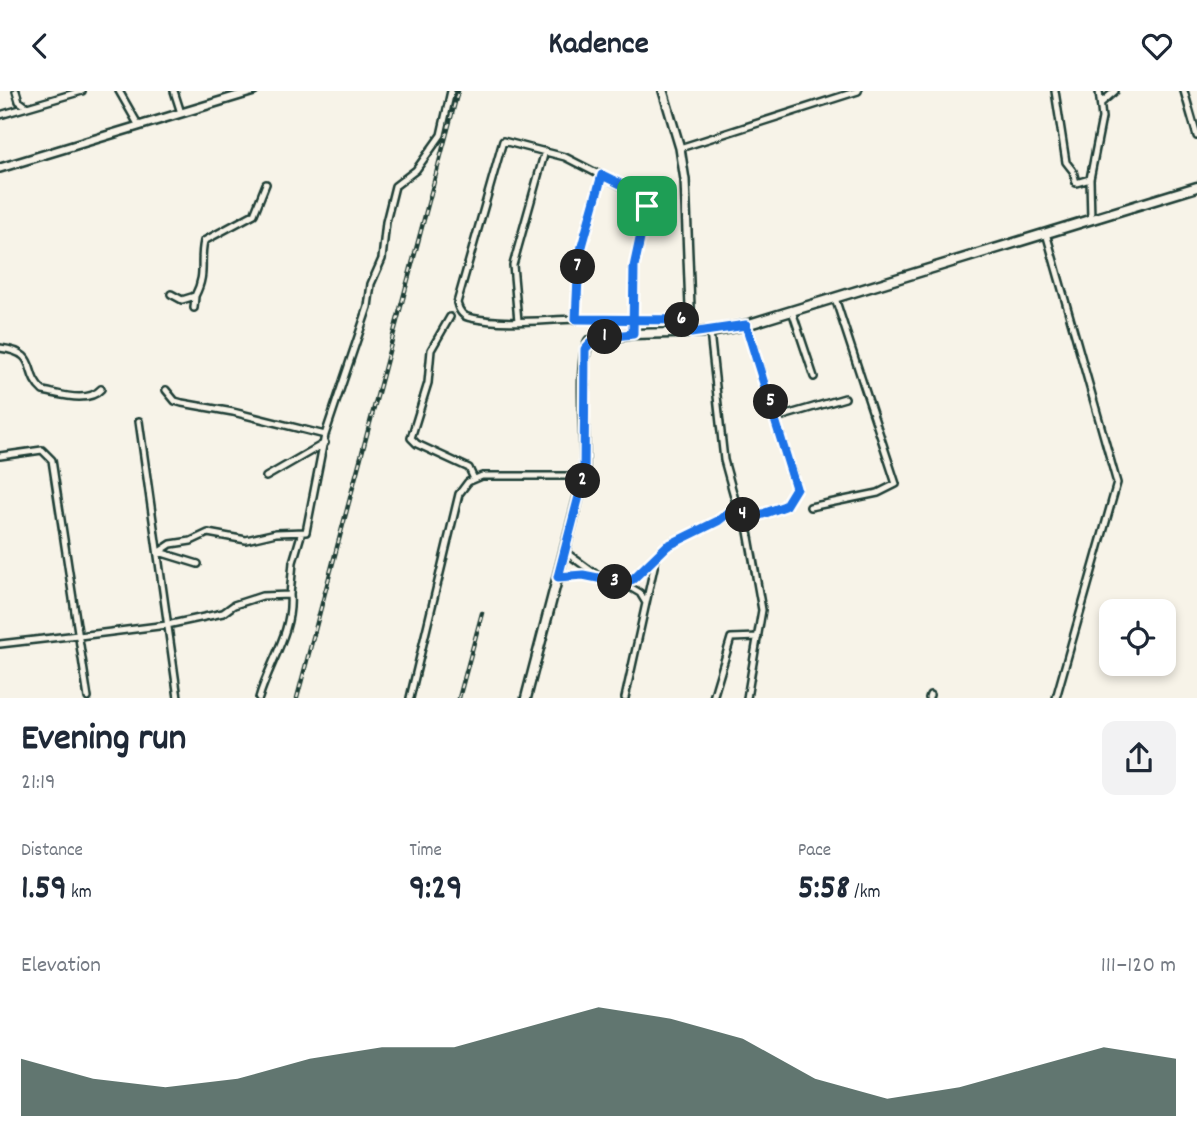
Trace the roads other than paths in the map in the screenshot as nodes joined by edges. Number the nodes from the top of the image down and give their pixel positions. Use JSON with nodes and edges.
{"nodes":[{"id":1,"x":16,"y":91,"type":"edge"},
{"id":2,"x":82,"y":91,"type":"edge"},
{"id":3,"x":119,"y":91,"type":"edge"},
{"id":4,"x":174,"y":91,"type":"edge"},
{"id":5,"x":254,"y":91,"type":"edge"},
{"id":6,"x":451,"y":91,"type":"edge"},
{"id":7,"x":663,"y":91,"type":"edge"},
{"id":8,"x":858,"y":91,"type":"edge"},
{"id":9,"x":1055,"y":91,"type":"edge"},
{"id":10,"x":1099,"y":91,"type":"edge"},
{"id":11,"x":1115,"y":91,"type":"edge"},
{"id":12,"x":1184,"y":91,"type":"edge"},
{"id":13,"x":66,"y":93,"type":"edge"},
{"id":14,"x":1101,"y":103,"type":"junction"},
{"id":15,"x":27,"y":107,"type":"junction"},
{"id":16,"x":181,"y":113,"type":"junction"},
{"id":17,"x":0,"y":115,"type":"edge"},
{"id":18,"x":139,"y":126,"type":"junction"},
{"id":19,"x":1197,"y":136,"type":"edge"},
{"id":20,"x":680,"y":148,"type":"junction"},
{"id":21,"x":545,"y":151,"type":"junction"},
{"id":22,"x":0,"y":168,"type":"edge"},
{"id":23,"x":602,"y":175,"type":"junction"},
{"id":24,"x":1090,"y":179,"type":"junction"},
{"id":25,"x":266,"y":184,"type":"dead end"},
{"id":26,"x":1197,"y":187,"type":"edge"},
{"id":27,"x":1091,"y":220,"type":"junction"},
{"id":28,"x":1046,"y":233,"type":"junction"},
{"id":29,"x":171,"y":294,"type":"dead end"},
{"id":30,"x":195,"y":296,"type":"junction"},
{"id":31,"x":835,"y":298,"type":"junction"},
{"id":32,"x":194,"y":308,"type":"dead end"},
{"id":33,"x":792,"y":311,"type":"junction"},
{"id":34,"x":450,"y":317,"type":"dead end"},
{"id":35,"x":576,"y":319,"type":"junction"},
{"id":36,"x":635,"y":319,"type":"junction"},
{"id":37,"x":690,"y":320,"type":"junction"},
{"id":38,"x":518,"y":321,"type":"junction"},
{"id":39,"x":746,"y":325,"type":"junction"},
{"id":40,"x":710,"y":332,"type":"junction"},
{"id":41,"x":691,"y":333,"type":"junction"},
{"id":42,"x":633,"y":334,"type":"junction"},
{"id":43,"x":0,"y":348,"type":"edge"},
{"id":44,"x":814,"y":377,"type":"dead end"},
{"id":45,"x":101,"y":389,"type":"dead end"},
{"id":46,"x":166,"y":390,"type":"dead end"},
{"id":47,"x":845,"y":398,"type":"dead end"},
{"id":48,"x":776,"y":418,"type":"junction"},
{"id":49,"x":139,"y":421,"type":"dead end"},
{"id":50,"x":325,"y":435,"type":"junction"},
{"id":51,"x":326,"y":443,"type":"junction"},
{"id":52,"x":0,"y":456,"type":"edge"},
{"id":53,"x":267,"y":477,"type":"dead end"},
{"id":54,"x":584,"y":477,"type":"junction"},
{"id":55,"x":474,"y":479,"type":"junction"},
{"id":56,"x":737,"y":506,"type":"junction"},
{"id":57,"x":810,"y":507,"type":"dead end"},
{"id":58,"x":746,"y":520,"type":"junction"},
{"id":59,"x":301,"y":534,"type":"junction"},
{"id":60,"x":564,"y":551,"type":"junction"},
{"id":61,"x":159,"y":552,"type":"junction"},
{"id":62,"x":656,"y":557,"type":"junction"},
{"id":63,"x":198,"y":564,"type":"dead end"},
{"id":64,"x":558,"y":577,"type":"junction"},
{"id":65,"x":604,"y":580,"type":"junction"},
{"id":66,"x":623,"y":583,"type":"junction"},
{"id":67,"x":290,"y":595,"type":"junction"},
{"id":68,"x":647,"y":605,"type":"junction"},
{"id":69,"x":167,"y":625,"type":"junction"},
{"id":70,"x":78,"y":635,"type":"junction"},
{"id":71,"x":758,"y":637,"type":"junction"},
{"id":72,"x":0,"y":644,"type":"edge"},
{"id":73,"x":88,"y":698,"type":"edge"},
{"id":74,"x":178,"y":698,"type":"edge"},
{"id":75,"x":259,"y":698,"type":"edge"},
{"id":76,"x":410,"y":698,"type":"edge"},
{"id":77,"x":526,"y":698,"type":"edge"},
{"id":78,"x":625,"y":698,"type":"edge"},
{"id":79,"x":713,"y":698,"type":"edge"},
{"id":80,"x":747,"y":698,"type":"edge"},
{"id":81,"x":1056,"y":698,"type":"edge"}],
"edges":[{"from":1,"to":15,"type":"street"},
{"from":2,"to":13,"type":"street"},
{"from":3,"to":18,"type":"street"},
{"from":4,"to":16,"type":"street"},
{"from":5,"to":16,"type":"street"},
{"from":6,"to":50,"type":"street"},
{"from":7,"to":20,"type":"street"},
{"from":8,"to":20,"type":"street"},
{"from":9,"to":24,"type":"street"},
{"from":10,"to":14,"type":"street"},
{"from":11,"to":14,"type":"street"},
{"from":12,"to":19,"type":"street"},
{"from":13,"to":15,"type":"street"},
{"from":14,"to":24,"type":"street"},
{"from":15,"to":17,"type":"street"},
{"from":16,"to":18,"type":"street"},
{"from":18,"to":22,"type":"street"},
{"from":20,"to":37,"type":"street"},
{"from":21,"to":23,"type":"street"},
{"from":21,"to":38,"type":"street"},
{"from":21,"to":38,"type":"street"},
{"from":23,"to":35,"type":"street"},
{"from":23,"to":36,"type":"street"},
{"from":24,"to":27,"type":"street"},
{"from":25,"to":30,"type":"street"},
{"from":26,"to":27,"type":"main road"},
{"from":27,"to":28,"type":"main road"},
{"from":28,"to":31,"type":"main road"},
{"from":28,"to":81,"type":"street"},
{"from":29,"to":30,"type":"street"},
{"from":30,"to":32,"type":"street"},
{"from":31,"to":33,"type":"main road"},
{"from":31,"to":57,"type":"street"},
{"from":33,"to":39,"type":"main road"},
{"from":33,"to":44,"type":"street"},
{"from":34,"to":55,"type":"street"},
{"from":35,"to":36,"type":"street"},
{"from":35,"to":38,"type":"street"},
{"from":36,"to":37,"type":"street"},
{"from":36,"to":42,"type":"street"},
{"from":37,"to":41,"type":"street"},
{"from":39,"to":40,"type":"main road"},
{"from":39,"to":48,"type":"street"},
{"from":40,"to":41,"type":"main road"},
{"from":40,"to":56,"type":"street"},
{"from":41,"to":42,"type":"main road"},
{"from":42,"to":54,"type":"main road"},
{"from":43,"to":45,"type":"street"},
{"from":46,"to":50,"type":"street"},
{"from":47,"to":48,"type":"street"},
{"from":48,"to":58,"type":"street"},
{"from":49,"to":61,"type":"street"},
{"from":50,"to":51,"type":"street"},
{"from":51,"to":53,"type":"street"},
{"from":51,"to":59,"type":"street"},
{"from":52,"to":70,"type":"street"},
{"from":54,"to":55,"type":"street"},
{"from":54,"to":60,"type":"main road"},
{"from":55,"to":76,"type":"street"},
{"from":56,"to":58,"type":"street"},
{"from":56,"to":62,"type":"street"},
{"from":58,"to":71,"type":"street"},
{"from":59,"to":61,"type":"street"},
{"from":59,"to":67,"type":"street"},
{"from":60,"to":64,"type":"main road"},
{"from":60,"to":65,"type":"street"},
{"from":61,"to":63,"type":"street"},
{"from":61,"to":69,"type":"street"},
{"from":62,"to":66,"type":"street"},
{"from":62,"to":68,"type":"street"},
{"from":64,"to":65,"type":"street"},
{"from":64,"to":77,"type":"main road"},
{"from":65,"to":66,"type":"street"},
{"from":66,"to":68,"type":"street"},
{"from":67,"to":69,"type":"street"},
{"from":67,"to":75,"type":"street"},
{"from":68,"to":78,"type":"street"},
{"from":69,"to":70,"type":"street"},
{"from":69,"to":74,"type":"street"},
{"from":70,"to":72,"type":"street"},
{"from":70,"to":73,"type":"street"},
{"from":71,"to":79,"type":"street"},
{"from":71,"to":80,"type":"street"}]}
